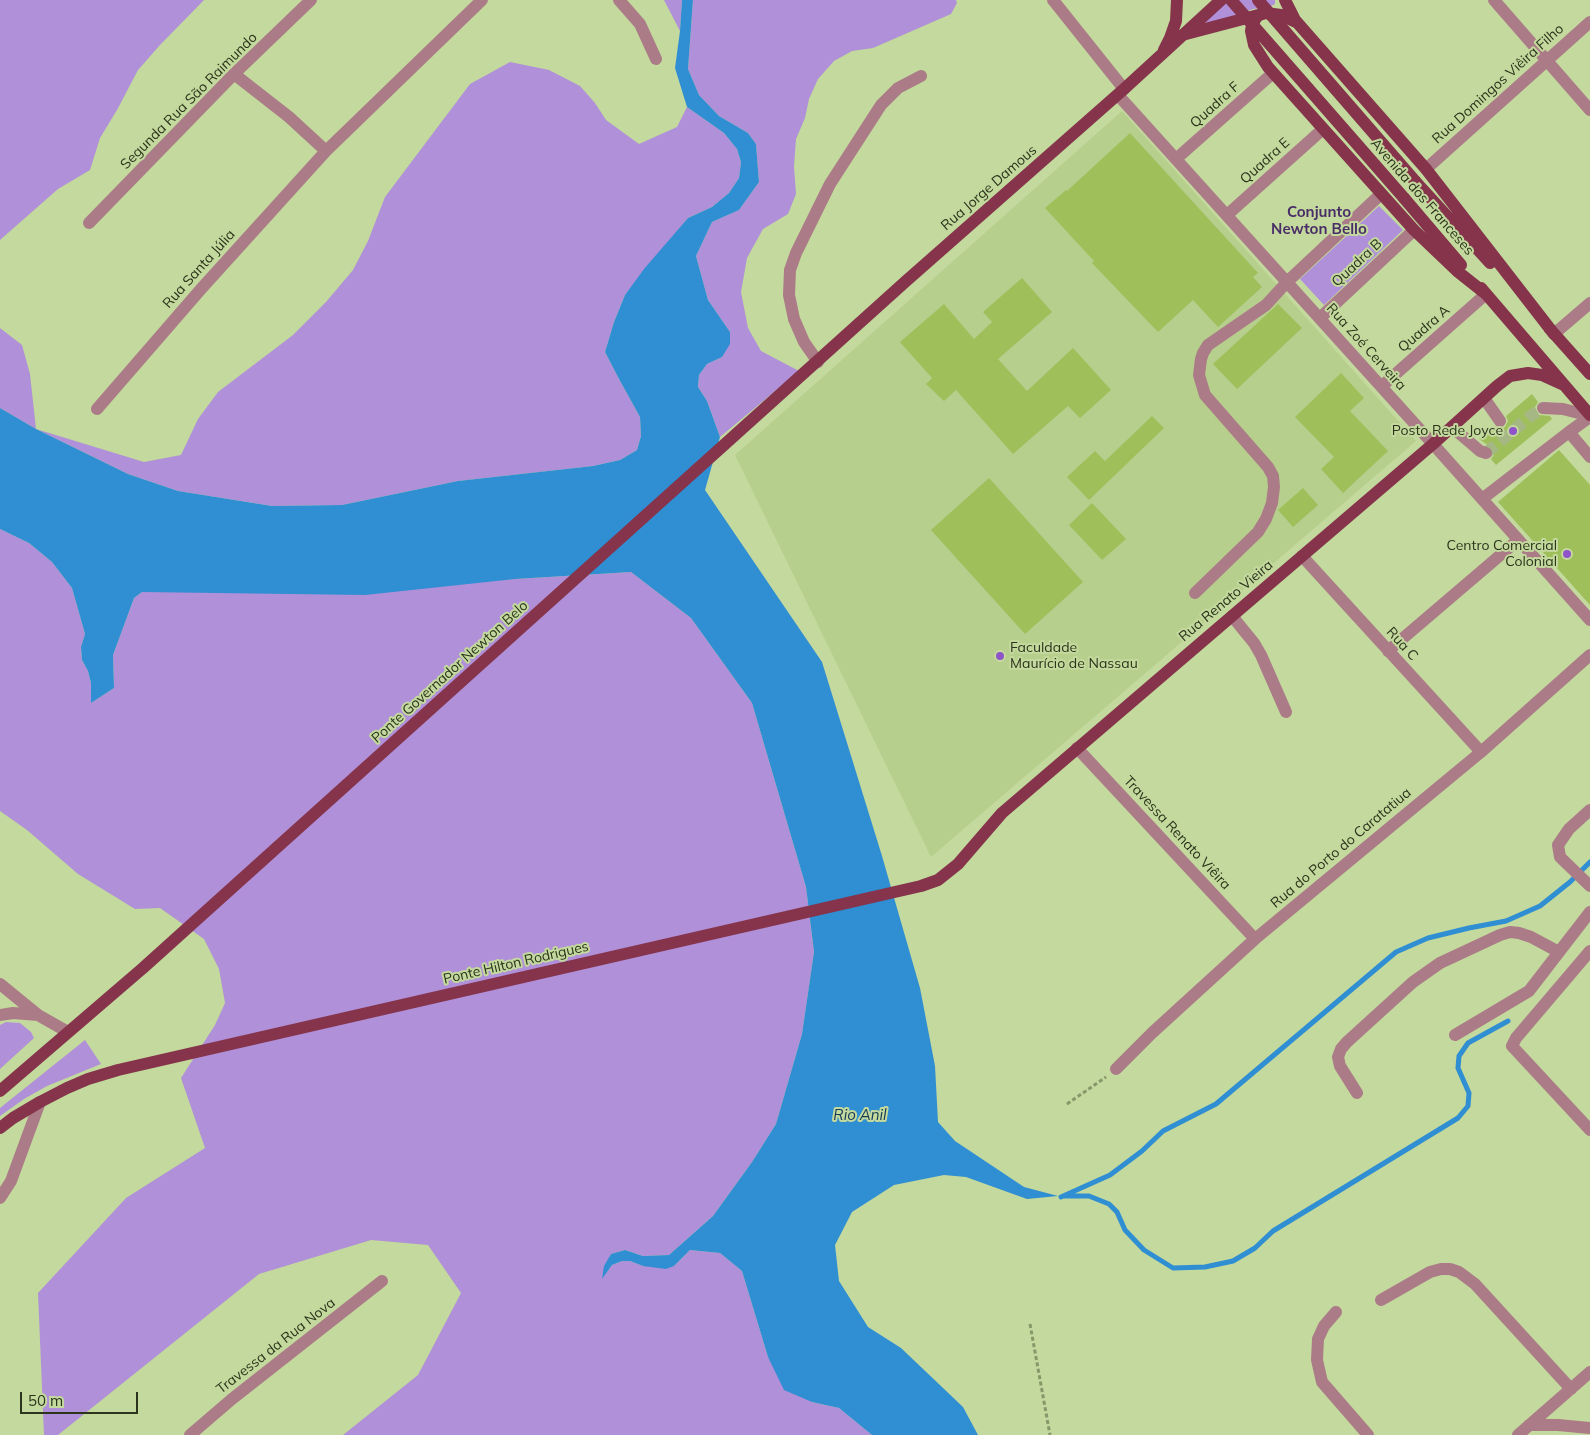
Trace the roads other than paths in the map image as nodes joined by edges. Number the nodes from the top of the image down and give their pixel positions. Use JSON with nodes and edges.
{"nodes":[{"id":1,"x":311,"y":0,"type":"edge"},
{"id":2,"x":482,"y":0,"type":"edge"},
{"id":3,"x":619,"y":0,"type":"edge"},
{"id":4,"x":1053,"y":0,"type":"edge"},
{"id":5,"x":1177,"y":0,"type":"edge"},
{"id":6,"x":1221,"y":0,"type":"edge"},
{"id":7,"x":1231,"y":0,"type":"edge"},
{"id":8,"x":1258,"y":0,"type":"edge"},
{"id":9,"x":1285,"y":0,"type":"edge"},
{"id":10,"x":1494,"y":0,"type":"edge"},
{"id":11,"x":1266,"y":13,"type":"junction"},
{"id":12,"x":1590,"y":22,"type":"edge"},
{"id":13,"x":1302,"y":28,"type":"junction"},
{"id":14,"x":1184,"y":35,"type":"junction"},
{"id":15,"x":1159,"y":58,"type":"junction"},
{"id":16,"x":656,"y":59,"type":"dead end"},
{"id":17,"x":1547,"y":61,"type":"junction"},
{"id":18,"x":1273,"y":73,"type":"junction"},
{"id":19,"x":234,"y":74,"type":"junction"},
{"id":20,"x":921,"y":76,"type":"dead end"},
{"id":21,"x":1121,"y":92,"type":"junction"},
{"id":22,"x":1590,"y":110,"type":"edge"},
{"id":23,"x":1323,"y":129,"type":"junction"},
{"id":24,"x":326,"y":151,"type":"junction"},
{"id":25,"x":1176,"y":159,"type":"junction"},
{"id":26,"x":1426,"y":169,"type":"junction"},
{"id":27,"x":1381,"y":194,"type":"junction"},
{"id":28,"x":1227,"y":215,"type":"junction"},
{"id":29,"x":89,"y":224,"type":"dead end"},
{"id":30,"x":1414,"y":230,"type":"junction"},
{"id":31,"x":1287,"y":282,"type":"junction"},
{"id":32,"x":1486,"y":294,"type":"junction"},
{"id":33,"x":1590,"y":303,"type":"edge"},
{"id":34,"x":1320,"y":318,"type":"junction"},
{"id":35,"x":1554,"y":334,"type":"junction"},
{"id":36,"x":818,"y":362,"type":"junction"},
{"id":37,"x":1590,"y":374,"type":"edge"},
{"id":38,"x":1564,"y":385,"type":"junction"},
{"id":39,"x":1382,"y":386,"type":"junction"},
{"id":40,"x":1484,"y":398,"type":"junction"},
{"id":41,"x":777,"y":399,"type":"joint"},
{"id":42,"x":1543,"y":408,"type":"tunnel mouth"},
{"id":43,"x":97,"y":409,"type":"dead end"},
{"id":44,"x":1590,"y":416,"type":"edge"},
{"id":45,"x":1500,"y":421,"type":"dead end"},
{"id":46,"x":1452,"y":427,"type":"junction"},
{"id":47,"x":1569,"y":432,"type":"junction"},
{"id":48,"x":1433,"y":444,"type":"junction"},
{"id":49,"x":1486,"y":453,"type":"dead end"},
{"id":50,"x":1590,"y":457,"type":"edge"},
{"id":51,"x":1482,"y":499,"type":"junction"},
{"id":52,"x":1518,"y":540,"type":"junction"},
{"id":53,"x":1302,"y":556,"type":"junction"},
{"id":54,"x":1196,"y":593,"type":"dead end"},
{"id":55,"x":1232,"y":616,"type":"junction"},
{"id":56,"x":1590,"y":620,"type":"edge"},
{"id":57,"x":1388,"y":651,"type":"junction"},
{"id":58,"x":1590,"y":655,"type":"edge"},
{"id":59,"x":1286,"y":712,"type":"dead end"},
{"id":60,"x":1077,"y":748,"type":"junction"},
{"id":61,"x":1481,"y":752,"type":"junction"},
{"id":62,"x":1590,"y":810,"type":"edge"},
{"id":63,"x":1588,"y":884,"type":"edge"},
{"id":64,"x":921,"y":886,"type":"joint"},
{"id":65,"x":1590,"y":912,"type":"edge"},
{"id":66,"x":1255,"y":939,"type":"junction"},
{"id":67,"x":1590,"y":951,"type":"edge"},
{"id":68,"x":1559,"y":952,"type":"junction"},
{"id":69,"x":0,"y":984,"type":"edge"},
{"id":70,"x":0,"y":1015,"type":"edge"},
{"id":71,"x":38,"y":1015,"type":"junction"},
{"id":72,"x":68,"y":1032,"type":"junction"},
{"id":73,"x":1455,"y":1036,"type":"dead end"},
{"id":74,"x":1116,"y":1069,"type":"road end"},
{"id":75,"x":0,"y":1091,"type":"edge"},
{"id":76,"x":1356,"y":1093,"type":"dead end"},
{"id":77,"x":40,"y":1102,"type":"junction"},
{"id":78,"x":0,"y":1128,"type":"edge"},
{"id":79,"x":1590,"y":1130,"type":"edge"},
{"id":80,"x":0,"y":1198,"type":"edge"},
{"id":81,"x":382,"y":1281,"type":"dead end"},
{"id":82,"x":1382,"y":1300,"type":"dead end"},
{"id":83,"x":1336,"y":1312,"type":"dead end"},
{"id":84,"x":1589,"y":1375,"type":"edge"},
{"id":85,"x":1571,"y":1388,"type":"junction"},
{"id":86,"x":1529,"y":1425,"type":"junction"},
{"id":87,"x":1590,"y":1428,"type":"edge"},
{"id":88,"x":1558,"y":1430,"type":"edge"},
{"id":89,"x":190,"y":1435,"type":"edge"},
{"id":90,"x":1368,"y":1435,"type":"edge"},
{"id":91,"x":1518,"y":1435,"type":"edge"}],
"edges":[{"from":1,"to":19,"type":"street","name":"Segunda Rua São Raimundo"},
{"from":2,"to":24,"type":"street","name":"Rua Santa Júlia"},
{"from":3,"to":16,"type":"street"},
{"from":4,"to":21,"type":"street","name":"Rua Zoé Cerveira"},
{"from":5,"to":15,"type":"main road"},
{"from":6,"to":14,"type":"main road","name":"Rua Jorge Damous"},
{"from":7,"to":32,"type":"main road","name":"Avenida dos Franceses","bridge":true},
{"from":8,"to":35,"type":"main road","name":"Avenida dos Franceses","bridge":true},
{"from":9,"to":13,"type":"main road"},
{"from":10,"to":17,"type":"street"},
{"from":11,"to":13,"type":"main road"},
{"from":11,"to":14,"type":"main road"},
{"from":11,"to":18,"type":"main road"},
{"from":12,"to":17,"type":"street","name":"Rua Domingos Viêira Filho"},
{"from":13,"to":26,"type":"main road"},
{"from":14,"to":15,"type":"main road","name":"Rua Jorge Damous"},
{"from":15,"to":21,"type":"main road","name":"Rua Jorge Damous"},
{"from":17,"to":22,"type":"street"},
{"from":17,"to":26,"type":"street","name":"Rua Domingos Viêira Filho"},
{"from":18,"to":23,"type":"main road"},
{"from":18,"to":25,"type":"street","name":"Quadra F"},
{"from":19,"to":24,"type":"street"},
{"from":19,"to":29,"type":"street","name":"Segunda Rua São Raimundo"},
{"from":20,"to":36,"type":"street"},
{"from":21,"to":25,"type":"street","name":"Rua Zoé Cerveira"},
{"from":21,"to":36,"type":"main road","name":"Rua Jorge Damous"},
{"from":23,"to":27,"type":"main road"},
{"from":23,"to":28,"type":"street","name":"Quadra E"},
{"from":24,"to":43,"type":"street","name":"Rua Santa Júlia"},
{"from":25,"to":28,"type":"street","name":"Rua Zoé Cerveira"},
{"from":26,"to":35,"type":"main road"},
{"from":27,"to":30,"type":"main road"},
{"from":27,"to":31,"type":"street"},
{"from":28,"to":31,"type":"street","name":"Rua Zoé Cerveira"},
{"from":30,"to":32,"type":"main road"},
{"from":30,"to":34,"type":"street","name":"Quadra B"},
{"from":31,"to":34,"type":"street","name":"Rua Zoé Cerveira"},
{"from":31,"to":54,"type":"street"},
{"from":32,"to":38,"type":"main road","name":"Avenida dos Franceses"},
{"from":32,"to":39,"type":"street","name":"Quadra A"},
{"from":33,"to":35,"type":"street"},
{"from":34,"to":39,"type":"street","name":"Rua Zoé Cerveira"},
{"from":35,"to":37,"type":"main road","name":"Avenida dos Franceses"},
{"from":36,"to":41,"type":"main road","name":"Rua Jorge Damous"},
{"from":38,"to":40,"type":"main road","name":"Rua Renato Vieira"},
{"from":38,"to":44,"type":"main road","name":"Avenida dos Franceses"},
{"from":39,"to":48,"type":"street","name":"Rua Zoé Cerveira"},
{"from":40,"to":45,"type":"street"},
{"from":40,"to":46,"type":"main road","name":"Rua Renato Vieira"},
{"from":41,"to":72,"type":"main road","name":"Ponte Governador Newton Belo"},
{"from":42,"to":44,"type":"street"},
{"from":44,"to":47,"type":"street"},
{"from":46,"to":48,"type":"main road","name":"Rua Renato Vieira"},
{"from":46,"to":49,"type":"street"},
{"from":47,"to":50,"type":"street"},
{"from":47,"to":51,"type":"street"},
{"from":48,"to":51,"type":"street","name":"Rua Zoé Cerveira"},
{"from":48,"to":53,"type":"main road","name":"Rua Renato Vieira"},
{"from":51,"to":52,"type":"street","name":"Rua Zoé Cerveira"},
{"from":52,"to":56,"type":"street","name":"Rua Zoé Cerveira"},
{"from":52,"to":57,"type":"street"},
{"from":53,"to":55,"type":"main road","name":"Rua Renato Vieira"},
{"from":53,"to":57,"type":"street","name":"Rua C"},
{"from":55,"to":59,"type":"street"},
{"from":55,"to":60,"type":"main road","name":"Rua Renato Vieira"},
{"from":57,"to":61,"type":"street","name":"Rua C"},
{"from":58,"to":61,"type":"street","name":"Rua do Porto do Caratatiua"},
{"from":60,"to":64,"type":"main road","name":"Rua Renato Vieira"},
{"from":60,"to":66,"type":"street","name":"Travessa Renato Viêira"},
{"from":61,"to":66,"type":"street","name":"Rua do Porto do Caratatiua"},
{"from":62,"to":63,"type":"street"},
{"from":64,"to":77,"type":"main road","name":"Ponte Hilton Rodrigues"},
{"from":65,"to":68,"type":"street"},
{"from":66,"to":74,"type":"street","name":"Rua do Porto do Caratatiua"},
{"from":67,"to":79,"type":"street"},
{"from":68,"to":73,"type":"street"},
{"from":68,"to":76,"type":"street"},
{"from":69,"to":71,"type":"street"},
{"from":70,"to":71,"type":"street"},
{"from":71,"to":72,"type":"street"},
{"from":72,"to":75,"type":"main road","name":"Ponte Governador Newton Belo"},
{"from":77,"to":78,"type":"main road","name":"Ponte Hilton Rodrigues"},
{"from":77,"to":80,"type":"street"},
{"from":81,"to":89,"type":"street","name":"Travessa da Rua Nova"},
{"from":82,"to":85,"type":"street"},
{"from":83,"to":90,"type":"street"},
{"from":84,"to":85,"type":"street"},
{"from":85,"to":86,"type":"street"},
{"from":86,"to":88,"type":"street"},
{"from":86,"to":91,"type":"street"},
{"from":87,"to":88,"type":"street"}]}
